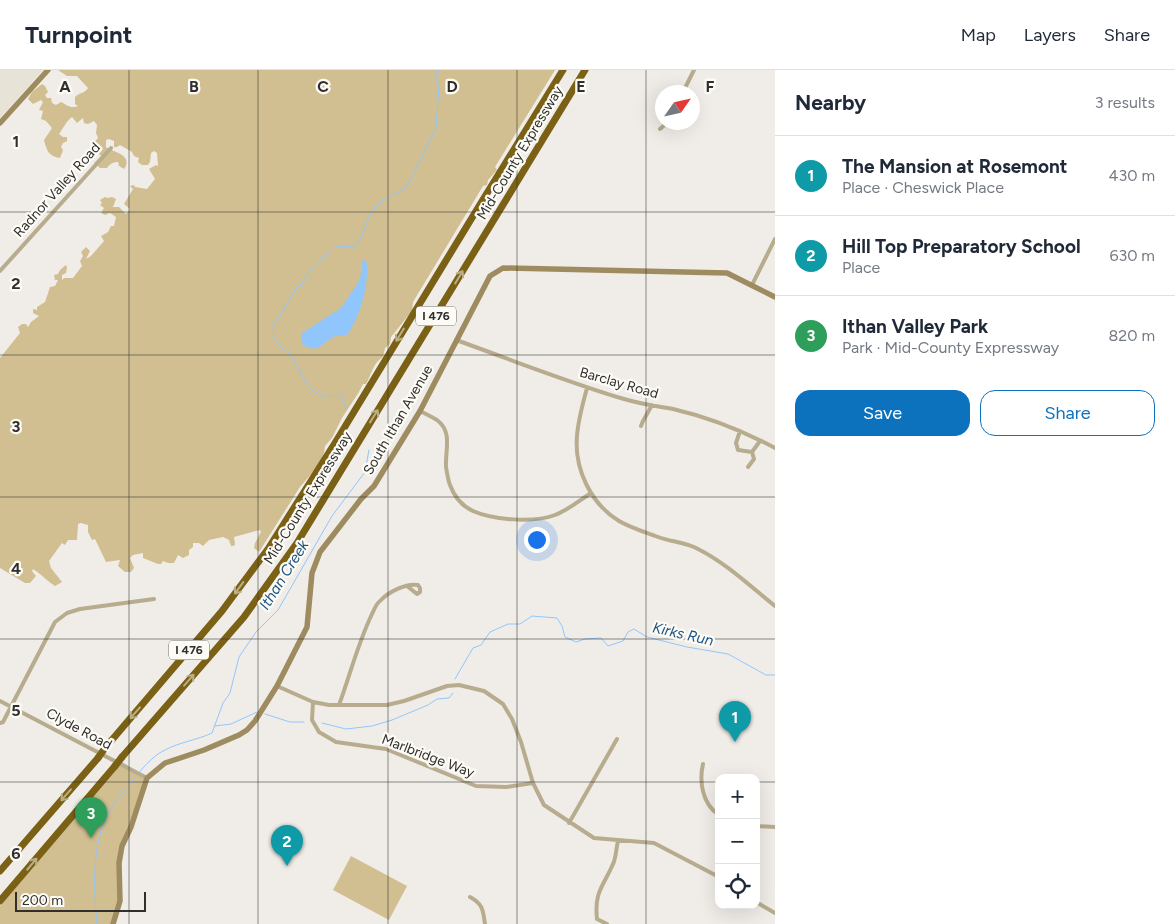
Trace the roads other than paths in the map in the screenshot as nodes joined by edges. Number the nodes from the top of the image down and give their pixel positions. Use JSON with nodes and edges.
{"nodes":[{"id":1,"x":48,"y":70,"type":"edge"},
{"id":2,"x":563,"y":70,"type":"edge"},
{"id":3,"x":585,"y":70,"type":"edge"},
{"id":4,"x":694,"y":70,"type":"edge"},
{"id":5,"x":686,"y":85,"type":"edge"},
{"id":6,"x":0,"y":123,"type":"edge"},
{"id":7,"x":110,"y":148,"type":"dead end"},
{"id":8,"x":775,"y":239,"type":"edge"},
{"id":9,"x":1,"y":268,"type":"edge"},
{"id":10,"x":752,"y":285,"type":"junction"},
{"id":11,"x":775,"y":297,"type":"edge"},
{"id":12,"x":456,"y":340,"type":"junction"},
{"id":13,"x":587,"y":388,"type":"junction"},
{"id":14,"x":652,"y":405,"type":"junction"},
{"id":15,"x":420,"y":411,"type":"junction"},
{"id":16,"x":641,"y":426,"type":"dead end"},
{"id":17,"x":740,"y":431,"type":"junction"},
{"id":18,"x":760,"y":441,"type":"junction"},
{"id":19,"x":775,"y":448,"type":"edge"},
{"id":20,"x":752,"y":452,"type":"junction"},
{"id":21,"x":748,"y":467,"type":"dead end"},
{"id":22,"x":591,"y":493,"type":"junction"},
{"id":23,"x":408,"y":586,"type":"dead end"},
{"id":24,"x":154,"y":599,"type":"dead end"},
{"id":25,"x":775,"y":606,"type":"edge"},
{"id":26,"x":277,"y":686,"type":"junction"},
{"id":27,"x":0,"y":701,"type":"edge"},
{"id":28,"x":313,"y":702,"type":"junction"},
{"id":29,"x":339,"y":705,"type":"junction"},
{"id":30,"x":11,"y":706,"type":"junction"},
{"id":31,"x":0,"y":723,"type":"edge"},
{"id":32,"x":617,"y":739,"type":"dead end"},
{"id":33,"x":703,"y":764,"type":"dead end"},
{"id":34,"x":147,"y":778,"type":"junction"},
{"id":35,"x":533,"y":783,"type":"junction"},
{"id":36,"x":715,"y":810,"type":"edge"},
{"id":37,"x":569,"y":823,"type":"junction"},
{"id":38,"x":760,"y":826,"type":"edge"},
{"id":39,"x":775,"y":827,"type":"edge"},
{"id":40,"x":618,"y":841,"type":"junction"},
{"id":41,"x":0,"y":871,"type":"edge"},
{"id":42,"x":715,"y":875,"type":"edge"},
{"id":43,"x":470,"y":896,"type":"dead end"},
{"id":44,"x":0,"y":901,"type":"edge"},
{"id":45,"x":760,"y":905,"type":"edge"},
{"id":46,"x":775,"y":914,"type":"edge"},
{"id":47,"x":597,"y":919,"type":"junction"},
{"id":48,"x":113,"y":924,"type":"edge"},
{"id":49,"x":485,"y":924,"type":"edge"},
{"id":50,"x":593,"y":924,"type":"edge"},
{"id":51,"x":607,"y":924,"type":"edge"}],
"edges":[{"from":1,"to":6,"type":"street"},
{"from":2,"to":41,"type":"highway","name":"Mid-County Expressway","number":"I 476","one_way":true,"bridge":true},
{"from":44,"to":3,"type":"highway","name":"Mid-County Expressway","number":"I 476","one_way":true,"bridge":true},
{"from":4,"to":5,"type":"street"},
{"from":7,"to":9,"type":"street","name":"Radnor Valley Road"},
{"from":8,"to":10,"type":"street"},
{"from":10,"to":11,"type":"street","name":"South Ithan Avenue"},
{"from":10,"to":12,"type":"street","name":"South Ithan Avenue"},
{"from":12,"to":13,"type":"street","name":"Barclay Road"},
{"from":12,"to":15,"type":"street","name":"South Ithan Avenue"},
{"from":13,"to":14,"type":"street","name":"Barclay Road"},
{"from":13,"to":22,"type":"street"},
{"from":14,"to":16,"type":"street"},
{"from":14,"to":17,"type":"street","name":"Barclay Road"},
{"from":15,"to":22,"type":"street"},
{"from":15,"to":26,"type":"street","name":"South Ithan Avenue"},
{"from":17,"to":18,"type":"street","name":"Barclay Road"},
{"from":17,"to":20,"type":"street"},
{"from":18,"to":19,"type":"street","name":"Barclay Road"},
{"from":18,"to":20,"type":"street"},
{"from":20,"to":21,"type":"street"},
{"from":22,"to":25,"type":"street"},
{"from":23,"to":29,"type":"street"},
{"from":24,"to":30,"type":"street"},
{"from":26,"to":28,"type":"street"},
{"from":26,"to":34,"type":"street","name":"South Ithan Avenue"},
{"from":27,"to":30,"type":"street","name":"Clyde Road"},
{"from":28,"to":29,"type":"street"},
{"from":28,"to":35,"type":"street","name":"Marlbridge Way"},
{"from":29,"to":35,"type":"street"},
{"from":30,"to":31,"type":"street"},
{"from":30,"to":34,"type":"street","name":"Clyde Road"},
{"from":32,"to":37,"type":"street"},
{"from":33,"to":36,"type":"street"},
{"from":34,"to":48,"type":"street"},
{"from":35,"to":37,"type":"street"},
{"from":37,"to":40,"type":"street"},
{"from":38,"to":39,"type":"street"},
{"from":40,"to":42,"type":"street"},
{"from":40,"to":47,"type":"street"},
{"from":43,"to":49,"type":"street"},
{"from":45,"to":46,"type":"street"},
{"from":47,"to":50,"type":"street"},
{"from":47,"to":51,"type":"street"}]}
